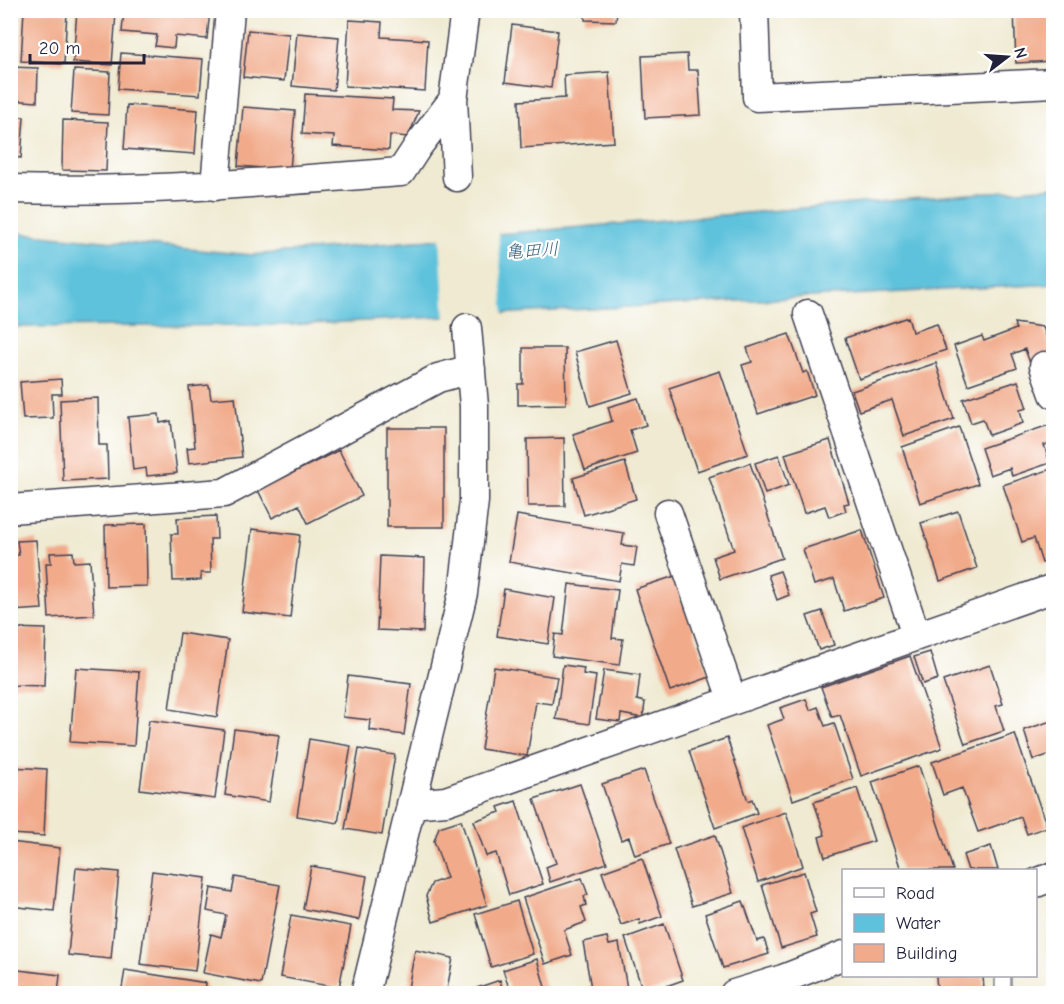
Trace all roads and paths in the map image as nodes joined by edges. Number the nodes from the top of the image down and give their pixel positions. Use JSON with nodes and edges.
{"nodes":[{"id":1,"x":230,"y":10,"type":"edge"},
{"id":2,"x":465,"y":10,"type":"edge"},
{"id":3,"x":754,"y":10,"type":"edge"},
{"id":4,"x":1053,"y":83,"type":"edge"},
{"id":5,"x":453,"y":100,"type":"junction"},
{"id":6,"x":457,"y":177,"type":"dead end"},
{"id":7,"x":215,"y":186,"type":"junction"},
{"id":8,"x":10,"y":189,"type":"edge"},
{"id":9,"x":808,"y":314,"type":"dead end"},
{"id":10,"x":467,"y":328,"type":"dead end"},
{"id":11,"x":1044,"y":366,"type":"dead end"},
{"id":12,"x":471,"y":369,"type":"junction"},
{"id":13,"x":1053,"y":394,"type":"edge"},
{"id":14,"x":10,"y":509,"type":"edge"},
{"id":15,"x":668,"y":513,"type":"dead end"},
{"id":16,"x":1053,"y":588,"type":"edge"},
{"id":17,"x":916,"y":635,"type":"junction"},
{"id":18,"x":732,"y":699,"type":"junction"},
{"id":19,"x":411,"y":804,"type":"junction"},
{"id":20,"x":1053,"y":876,"type":"edge"},
{"id":21,"x":1037,"y":882,"type":"edge"},
{"id":22,"x":842,"y":955,"type":"edge"},
{"id":23,"x":1003,"y":977,"type":"edge"},
{"id":24,"x":365,"y":993,"type":"edge"},
{"id":25,"x":734,"y":993,"type":"edge"},
{"id":26,"x":1003,"y":993,"type":"edge"}],
"edges":[{"from":1,"to":7,"type":"street"},
{"from":2,"to":5,"type":"street"},
{"from":3,"to":4,"type":"street"},
{"from":5,"to":6,"type":"street"},
{"from":5,"to":7,"type":"street"},
{"from":7,"to":8,"type":"street"},
{"from":9,"to":17,"type":"street"},
{"from":10,"to":12,"type":"street"},
{"from":11,"to":13,"type":"street"},
{"from":12,"to":14,"type":"street"},
{"from":12,"to":19,"type":"street"},
{"from":15,"to":18,"type":"street"},
{"from":16,"to":17,"type":"street"},
{"from":17,"to":18,"type":"street"},
{"from":18,"to":19,"type":"street"},
{"from":19,"to":24,"type":"street"},
{"from":20,"to":21,"type":"street"},
{"from":22,"to":25,"type":"street"},
{"from":23,"to":26,"type":"lane"}]}
